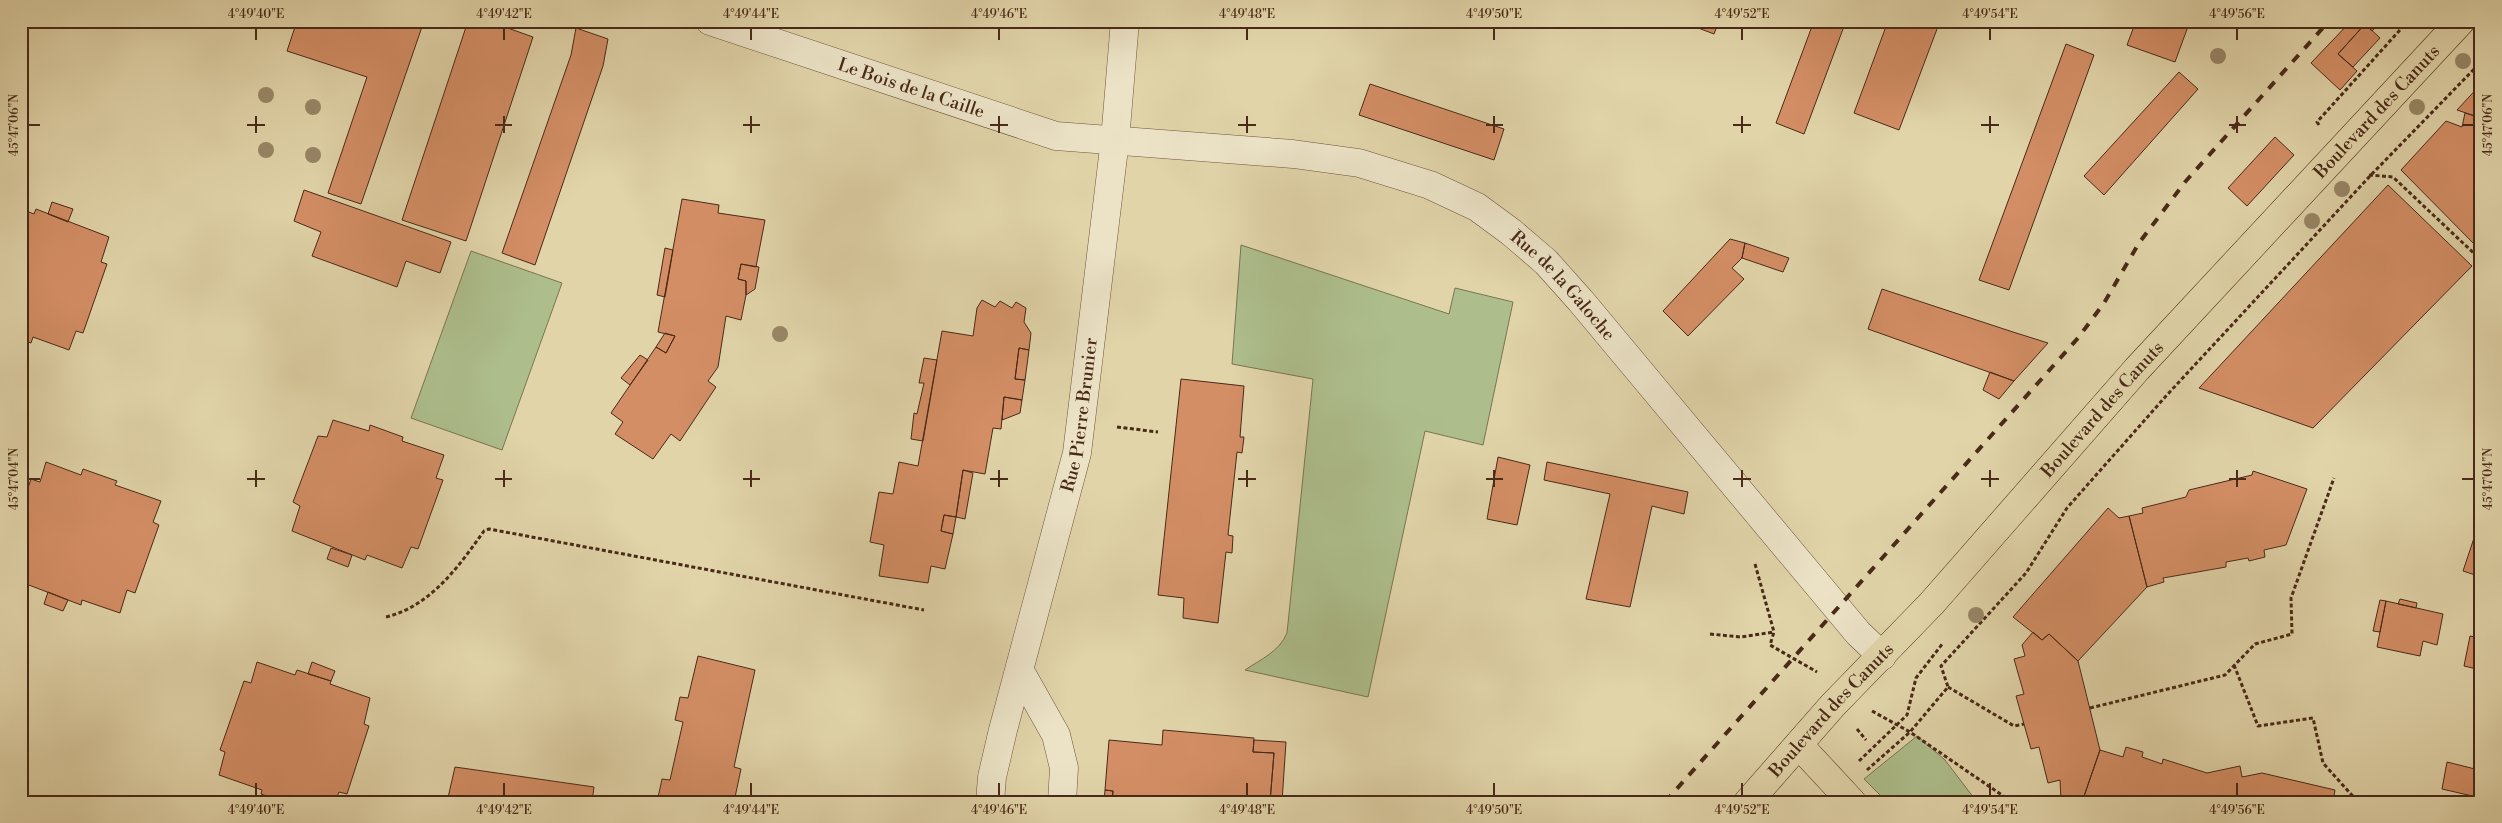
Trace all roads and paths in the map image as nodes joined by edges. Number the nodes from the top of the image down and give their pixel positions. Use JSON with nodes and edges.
{"nodes":[{"id":1,"x":710,"y":21,"type":"edge"},
{"id":2,"x":1124,"y":21,"type":"edge"},
{"id":3,"x":2408,"y":21,"type":"edge"},
{"id":4,"x":2460,"y":21,"type":"edge"},
{"id":5,"x":2481,"y":62,"type":"edge"},
{"id":6,"x":2325,"y":130,"type":"dead end"},
{"id":7,"x":1115,"y":140,"type":"junction"},
{"id":8,"x":2366,"y":170,"type":"dead end"},
{"id":9,"x":2370,"y":176,"type":"junction"},
{"id":10,"x":2481,"y":260,"type":"edge"},
{"id":11,"x":1118,"y":427,"type":"dead end"},
{"id":12,"x":1158,"y":432,"type":"dead end"},
{"id":13,"x":2334,"y":478,"type":"dead end"},
{"id":14,"x":1756,"y":554,"type":"dead end"},
{"id":15,"x":924,"y":610,"type":"dead end"},
{"id":16,"x":386,"y":616,"type":"dead end"},
{"id":17,"x":1774,"y":632,"type":"junction"},
{"id":18,"x":1710,"y":634,"type":"dead end"},
{"id":19,"x":1882,"y":656,"type":"junction"},
{"id":20,"x":2234,"y":665,"type":"junction"},
{"id":21,"x":1020,"y":671,"type":"junction"},
{"id":22,"x":1822,"y":674,"type":"dead end"},
{"id":23,"x":1948,"y":687,"type":"junction"},
{"id":24,"x":2090,"y":708,"type":"dead end"},
{"id":25,"x":2024,"y":724,"type":"dead end"},
{"id":26,"x":1898,"y":725,"type":"dead end"},
{"id":27,"x":1855,"y":726,"type":"dead end"},
{"id":28,"x":1910,"y":732,"type":"junction"},
{"id":29,"x":1866,"y":740,"type":"dead end"},
{"id":30,"x":1799,"y":745,"type":"junction"},
{"id":31,"x":1880,"y":754,"type":"dead end"},
{"id":32,"x":1883,"y":757,"type":"junction"},
{"id":33,"x":1851,"y":801,"type":"edge"},
{"id":34,"x":990,"y":802,"type":"edge"},
{"id":35,"x":1062,"y":802,"type":"edge"},
{"id":36,"x":1748,"y":802,"type":"edge"},
{"id":37,"x":2012,"y":802,"type":"edge"},
{"id":38,"x":2358,"y":802,"type":"edge"}],
"edges":[{"from":1,"to":7,"type":"street","name":"Le Bois de la Caille"},
{"from":2,"to":7,"type":"street","name":"Rue Pierre Brunier"},
{"from":3,"to":6,"type":"path"},
{"from":4,"to":19,"type":"main road","name":"Boulevard des Canuts"},
{"from":5,"to":9,"type":"path"},
{"from":7,"to":19,"type":"street","name":"Rue de la Galoche"},
{"from":7,"to":21,"type":"street","name":"Rue Pierre Brunier"},
{"from":8,"to":9,"type":"path"},
{"from":9,"to":10,"type":"path"},
{"from":9,"to":23,"type":"path"},
{"from":11,"to":12,"type":"path"},
{"from":13,"to":20,"type":"path"},
{"from":14,"to":17,"type":"path"},
{"from":15,"to":16,"type":"path"},
{"from":17,"to":18,"type":"path"},
{"from":17,"to":22,"type":"path"},
{"from":19,"to":30,"type":"main road","name":"Boulevard des Canuts"},
{"from":20,"to":24,"type":"path"},
{"from":20,"to":38,"type":"path"},
{"from":21,"to":34,"type":"street","name":"Rue Pierre Brunier"},
{"from":21,"to":35,"type":"street"},
{"from":23,"to":25,"type":"path"},
{"from":23,"to":28,"type":"path"},
{"from":26,"to":28,"type":"path"},
{"from":27,"to":29,"type":"path"},
{"from":28,"to":32,"type":"path"},
{"from":28,"to":37,"type":"path"},
{"from":30,"to":33,"type":"main road"},
{"from":30,"to":36,"type":"main road","name":"Boulevard des Canuts"},
{"from":31,"to":32,"type":"path"},
{"from":32,"to":33,"type":"path"}]}
